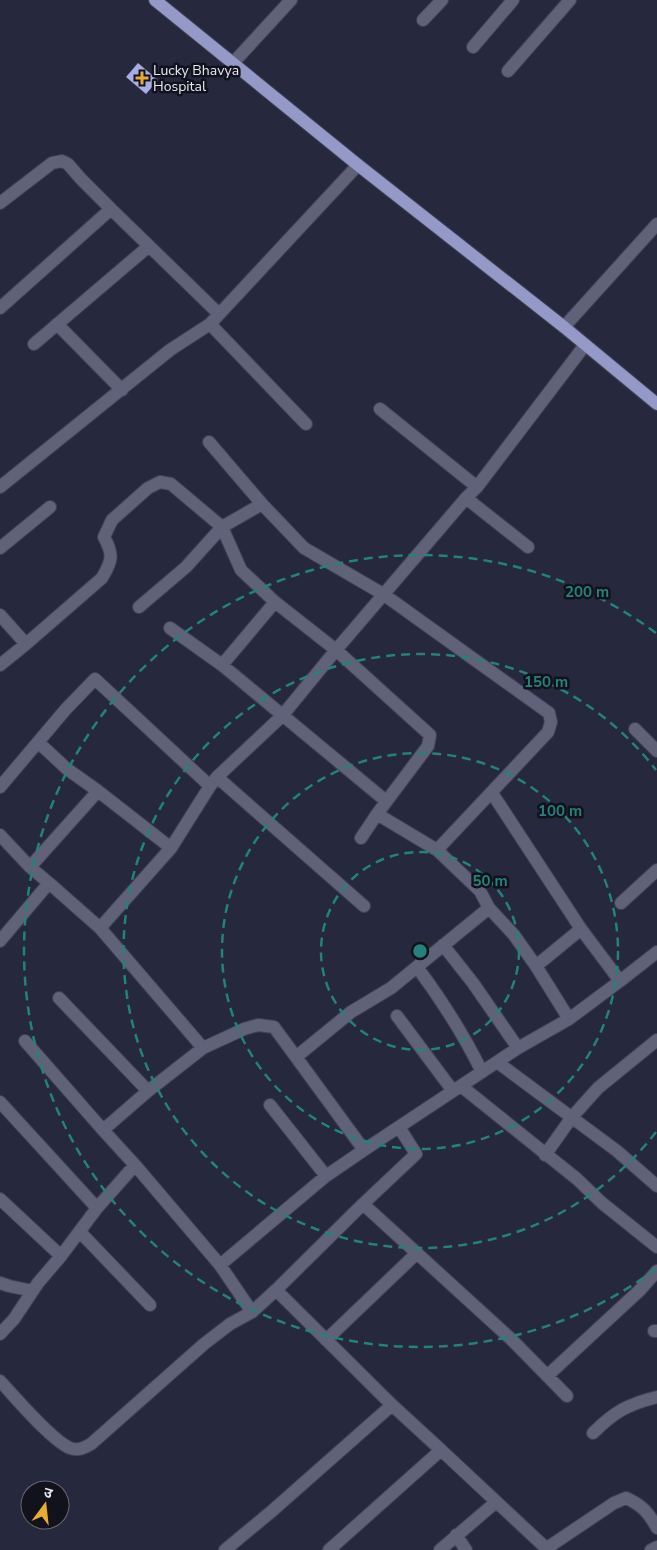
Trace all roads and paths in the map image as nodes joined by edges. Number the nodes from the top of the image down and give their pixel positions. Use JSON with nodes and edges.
{"nodes":[{"id":1,"x":155,"y":0,"type":"edge"},
{"id":2,"x":291,"y":0,"type":"edge"},
{"id":3,"x":442,"y":0,"type":"edge"},
{"id":4,"x":513,"y":0,"type":"edge"},
{"id":5,"x":562,"y":3,"type":"edge"},
{"id":6,"x":423,"y":20,"type":"dead end"},
{"id":7,"x":473,"y":47,"type":"dead end"},
{"id":8,"x":233,"y":62,"type":"junction"},
{"id":9,"x":508,"y":71,"type":"dead end"},
{"id":10,"x":358,"y":165,"type":"junction"},
{"id":11,"x":0,"y":203,"type":"edge"},
{"id":12,"x":111,"y":209,"type":"junction"},
{"id":13,"x":657,"y":224,"type":"edge"},
{"id":14,"x":149,"y":246,"type":"junction"},
{"id":15,"x":0,"y":308,"type":"edge"},
{"id":16,"x":215,"y":319,"type":"junction"},
{"id":17,"x":57,"y":324,"type":"junction"},
{"id":18,"x":564,"y":327,"type":"junction"},
{"id":19,"x":34,"y":344,"type":"dead end"},
{"id":20,"x":585,"y":345,"type":"junction"},
{"id":21,"x":122,"y":390,"type":"junction"},
{"id":22,"x":657,"y":404,"type":"edge"},
{"id":23,"x":380,"y":409,"type":"dead end"},
{"id":24,"x":306,"y":424,"type":"dead end"},
{"id":25,"x":209,"y":442,"type":"dead end"},
{"id":26,"x":0,"y":487,"type":"edge"},
{"id":27,"x":477,"y":487,"type":"junction"},
{"id":28,"x":466,"y":498,"type":"junction"},
{"id":29,"x":262,"y":504,"type":"junction"},
{"id":30,"x":50,"y":507,"type":"dead end"},
{"id":31,"x":222,"y":527,"type":"junction"},
{"id":32,"x":528,"y":547,"type":"dead end"},
{"id":33,"x":0,"y":548,"type":"edge"},
{"id":34,"x":383,"y":594,"type":"junction"},
{"id":35,"x":275,"y":602,"type":"junction"},
{"id":36,"x":139,"y":607,"type":"dead end"},
{"id":37,"x":0,"y":615,"type":"edge"},
{"id":38,"x":170,"y":628,"type":"dead end"},
{"id":39,"x":26,"y":644,"type":"junction"},
{"id":40,"x":336,"y":650,"type":"junction"},
{"id":41,"x":0,"y":665,"type":"edge"},
{"id":42,"x":222,"y":665,"type":"junction"},
{"id":43,"x":282,"y":716,"type":"junction"},
{"id":44,"x":635,"y":729,"type":"dead end"},
{"id":45,"x":38,"y":742,"type":"junction"},
{"id":46,"x":656,"y":750,"type":"edge"},
{"id":47,"x":213,"y":781,"type":"junction"},
{"id":48,"x":0,"y":787,"type":"edge"},
{"id":49,"x":98,"y":791,"type":"junction"},
{"id":50,"x":492,"y":793,"type":"junction"},
{"id":51,"x":386,"y":801,"type":"junction"},
{"id":52,"x":377,"y":814,"type":"junction"},
{"id":53,"x":0,"y":835,"type":"edge"},
{"id":54,"x":361,"y":838,"type":"dead end"},
{"id":55,"x":171,"y":848,"type":"junction"},
{"id":56,"x":437,"y":850,"type":"junction"},
{"id":57,"x":30,"y":867,"type":"junction"},
{"id":58,"x":657,"y":870,"type":"edge"},
{"id":59,"x":49,"y":883,"type":"junction"},
{"id":60,"x":621,"y":903,"type":"dead end"},
{"id":61,"x":364,"y":906,"type":"dead end"},
{"id":62,"x":489,"y":908,"type":"junction"},
{"id":63,"x":100,"y":928,"type":"junction"},
{"id":64,"x":581,"y":929,"type":"junction"},
{"id":65,"x":0,"y":941,"type":"edge"},
{"id":66,"x":443,"y":945,"type":"junction"},
{"id":67,"x":657,"y":952,"type":"edge"},
{"id":68,"x":536,"y":966,"type":"junction"},
{"id":69,"x":417,"y":967,"type":"junction"},
{"id":70,"x":620,"y":981,"type":"junction"},
{"id":71,"x":59,"y":998,"type":"dead end"},
{"id":72,"x":397,"y":1016,"type":"dead end"},
{"id":73,"x":569,"y":1019,"type":"junction"},
{"id":74,"x":657,"y":1040,"type":"edge"},
{"id":75,"x":25,"y":1041,"type":"dead end"},
{"id":76,"x":203,"y":1048,"type":"junction"},
{"id":77,"x":518,"y":1048,"type":"junction"},
{"id":78,"x":296,"y":1057,"type":"junction"},
{"id":79,"x":497,"y":1062,"type":"junction"},
{"id":80,"x":482,"y":1072,"type":"junction"},
{"id":81,"x":457,"y":1089,"type":"junction"},
{"id":82,"x":148,"y":1091,"type":"junction"},
{"id":83,"x":0,"y":1102,"type":"edge"},
{"id":84,"x":270,"y":1105,"type":"dead end"},
{"id":85,"x":572,"y":1117,"type":"junction"},
{"id":86,"x":399,"y":1127,"type":"junction"},
{"id":87,"x":103,"y":1130,"type":"junction"},
{"id":88,"x":364,"y":1150,"type":"junction"},
{"id":89,"x":545,"y":1155,"type":"junction"},
{"id":90,"x":134,"y":1165,"type":"junction"},
{"id":91,"x":326,"y":1176,"type":"junction"},
{"id":92,"x":657,"y":1186,"type":"edge"},
{"id":93,"x":0,"y":1199,"type":"edge"},
{"id":94,"x":363,"y":1204,"type":"junction"},
{"id":95,"x":97,"y":1208,"type":"junction"},
{"id":96,"x":80,"y":1232,"type":"junction"},
{"id":97,"x":657,"y":1247,"type":"edge"},
{"id":98,"x":417,"y":1252,"type":"junction"},
{"id":99,"x":61,"y":1256,"type":"junction"},
{"id":100,"x":220,"y":1265,"type":"junction"},
{"id":101,"x":657,"y":1271,"type":"edge"},
{"id":102,"x":0,"y":1283,"type":"edge"},
{"id":103,"x":276,"y":1290,"type":"junction"},
{"id":104,"x":33,"y":1291,"type":"junction"},
{"id":105,"x":150,"y":1305,"type":"dead end"},
{"id":106,"x":252,"y":1312,"type":"junction"},
{"id":107,"x":0,"y":1334,"type":"edge"},
{"id":108,"x":326,"y":1340,"type":"junction"},
{"id":109,"x":547,"y":1376,"type":"junction"},
{"id":110,"x":0,"y":1382,"type":"edge"},
{"id":111,"x":567,"y":1396,"type":"dead end"},
{"id":112,"x":657,"y":1396,"type":"edge"},
{"id":113,"x":392,"y":1405,"type":"junction"},
{"id":114,"x":593,"y":1433,"type":"dead end"},
{"id":115,"x":441,"y":1450,"type":"junction"},
{"id":116,"x":496,"y":1502,"type":"junction"},
{"id":117,"x":657,"y":1528,"type":"edge"},
{"id":118,"x":456,"y":1535,"type":"junction"},
{"id":119,"x":657,"y":1546,"type":"edge"},
{"id":120,"x":548,"y":1549,"type":"edge"},
{"id":121,"x":225,"y":1550,"type":"edge"},
{"id":122,"x":329,"y":1550,"type":"edge"},
{"id":123,"x":440,"y":1550,"type":"edge"},
{"id":124,"x":466,"y":1550,"type":"edge"},
{"id":125,"x":651,"y":1550,"type":"edge"}],
"edges":[{"from":1,"to":8,"type":"main road"},
{"from":2,"to":8,"type":"street"},
{"from":3,"to":6,"type":"street"},
{"from":4,"to":7,"type":"street"},
{"from":5,"to":9,"type":"street"},
{"from":8,"to":10,"type":"main road"},
{"from":10,"to":16,"type":"street"},
{"from":10,"to":18,"type":"main road"},
{"from":11,"to":12,"type":"street"},
{"from":12,"to":14,"type":"street"},
{"from":12,"to":15,"type":"street"},
{"from":13,"to":18,"type":"street"},
{"from":14,"to":16,"type":"street"},
{"from":14,"to":17,"type":"street"},
{"from":16,"to":21,"type":"street"},
{"from":16,"to":24,"type":"street"},
{"from":17,"to":19,"type":"street"},
{"from":17,"to":21,"type":"street"},
{"from":18,"to":20,"type":"main road"},
{"from":20,"to":22,"type":"main road"},
{"from":20,"to":27,"type":"street"},
{"from":21,"to":26,"type":"street"},
{"from":23,"to":27,"type":"street"},
{"from":25,"to":29,"type":"street"},
{"from":27,"to":28,"type":"street"},
{"from":28,"to":32,"type":"street"},
{"from":28,"to":34,"type":"street"},
{"from":29,"to":31,"type":"street"},
{"from":29,"to":34,"type":"street"},
{"from":30,"to":33,"type":"street"},
{"from":31,"to":35,"type":"street"},
{"from":31,"to":36,"type":"street"},
{"from":31,"to":39,"type":"street"},
{"from":34,"to":40,"type":"street"},
{"from":34,"to":50,"type":"street"},
{"from":35,"to":40,"type":"street"},
{"from":35,"to":42,"type":"street"},
{"from":37,"to":39,"type":"street"},
{"from":38,"to":42,"type":"street"},
{"from":39,"to":41,"type":"street"},
{"from":40,"to":43,"type":"street"},
{"from":40,"to":51,"type":"street"},
{"from":42,"to":43,"type":"street"},
{"from":43,"to":47,"type":"street"},
{"from":43,"to":51,"type":"street"},
{"from":44,"to":46,"type":"street"},
{"from":45,"to":47,"type":"street"},
{"from":45,"to":48,"type":"street"},
{"from":45,"to":49,"type":"street"},
{"from":47,"to":55,"type":"street"},
{"from":47,"to":61,"type":"street"},
{"from":49,"to":55,"type":"street"},
{"from":49,"to":57,"type":"street"},
{"from":50,"to":56,"type":"street"},
{"from":50,"to":64,"type":"street"},
{"from":51,"to":52,"type":"street"},
{"from":52,"to":54,"type":"street"},
{"from":52,"to":56,"type":"street"},
{"from":53,"to":57,"type":"street"},
{"from":55,"to":63,"type":"street"},
{"from":56,"to":62,"type":"street"},
{"from":57,"to":59,"type":"street"},
{"from":58,"to":60,"type":"street"},
{"from":59,"to":63,"type":"street"},
{"from":59,"to":65,"type":"street"},
{"from":62,"to":66,"type":"street"},
{"from":62,"to":68,"type":"street"},
{"from":63,"to":76,"type":"street"},
{"from":64,"to":68,"type":"street"},
{"from":64,"to":70,"type":"street"},
{"from":66,"to":69,"type":"street"},
{"from":66,"to":77,"type":"street"},
{"from":67,"to":70,"type":"street"},
{"from":68,"to":73,"type":"street"},
{"from":69,"to":78,"type":"street"},
{"from":69,"to":80,"type":"street"},
{"from":70,"to":73,"type":"street"},
{"from":71,"to":82,"type":"street"},
{"from":72,"to":81,"type":"street"},
{"from":73,"to":77,"type":"street"},
{"from":74,"to":85,"type":"street"},
{"from":75,"to":87,"type":"street"},
{"from":76,"to":78,"type":"street"},
{"from":76,"to":82,"type":"street"},
{"from":77,"to":79,"type":"street"},
{"from":78,"to":88,"type":"street"},
{"from":79,"to":80,"type":"street"},
{"from":79,"to":85,"type":"street"},
{"from":80,"to":81,"type":"street"},
{"from":81,"to":86,"type":"street"},
{"from":81,"to":89,"type":"street"},
{"from":82,"to":87,"type":"street"},
{"from":83,"to":95,"type":"street"},
{"from":84,"to":91,"type":"street"},
{"from":85,"to":89,"type":"street"},
{"from":85,"to":92,"type":"street"},
{"from":86,"to":88,"type":"street"},
{"from":86,"to":94,"type":"street"},
{"from":87,"to":90,"type":"street"},
{"from":88,"to":91,"type":"street"},
{"from":89,"to":97,"type":"street"},
{"from":90,"to":95,"type":"street"},
{"from":90,"to":100,"type":"street"},
{"from":91,"to":100,"type":"street"},
{"from":93,"to":99,"type":"street"},
{"from":94,"to":98,"type":"street"},
{"from":94,"to":103,"type":"street"},
{"from":95,"to":96,"type":"street"},
{"from":96,"to":99,"type":"street"},
{"from":96,"to":105,"type":"street"},
{"from":98,"to":108,"type":"street"},
{"from":98,"to":109,"type":"street"},
{"from":99,"to":104,"type":"street"},
{"from":100,"to":106,"type":"street"},
{"from":101,"to":109,"type":"street"},
{"from":102,"to":104,"type":"street"},
{"from":103,"to":106,"type":"street"},
{"from":103,"to":108,"type":"street"},
{"from":104,"to":107,"type":"street"},
{"from":106,"to":110,"type":"street"},
{"from":108,"to":113,"type":"street"},
{"from":109,"to":111,"type":"street"},
{"from":112,"to":114,"type":"street"},
{"from":113,"to":115,"type":"street"},
{"from":113,"to":121,"type":"street"},
{"from":115,"to":116,"type":"street"},
{"from":115,"to":122,"type":"street"},
{"from":116,"to":118,"type":"street"},
{"from":116,"to":120,"type":"street"},
{"from":117,"to":120,"type":"street"},
{"from":118,"to":123,"type":"street"},
{"from":118,"to":124,"type":"street"},
{"from":119,"to":125,"type":"street"}]}
